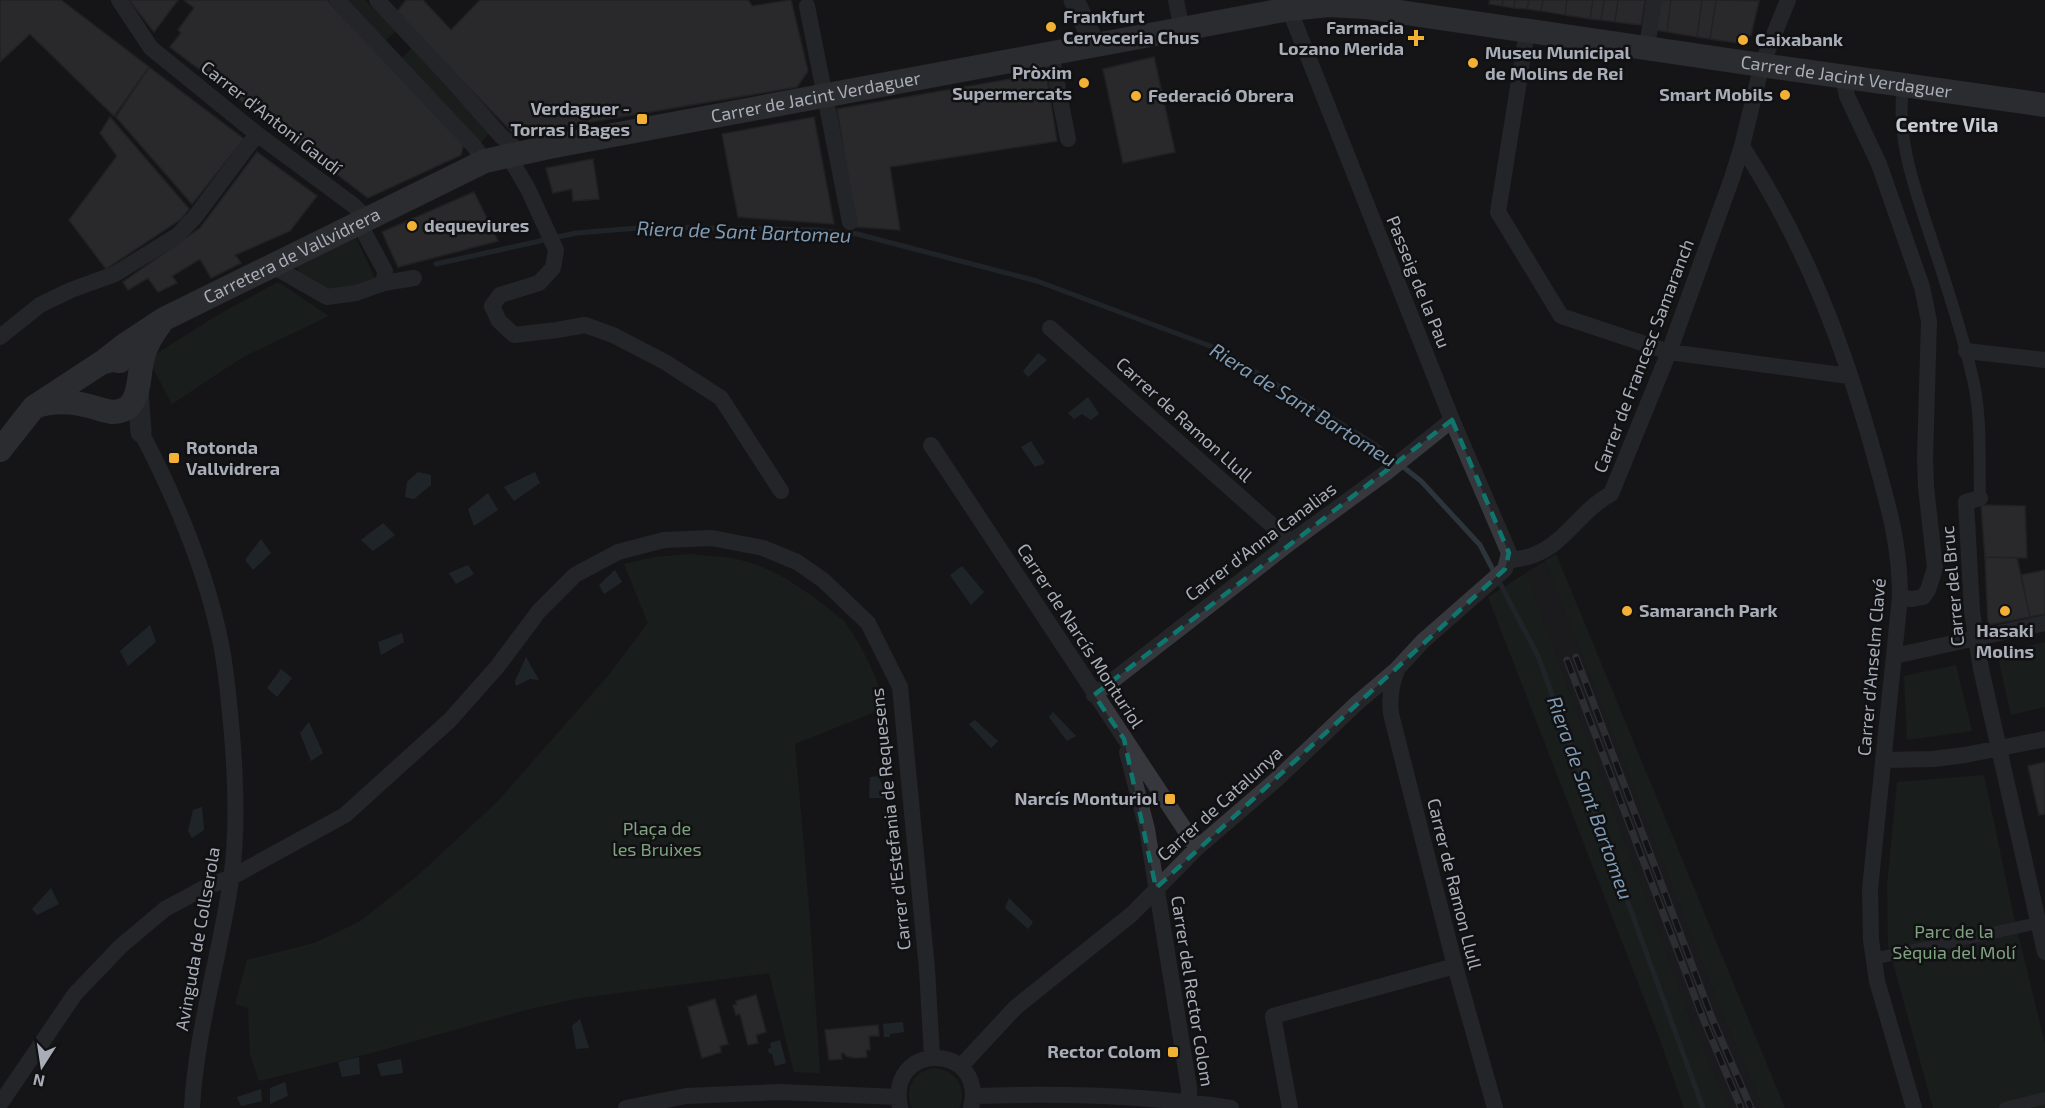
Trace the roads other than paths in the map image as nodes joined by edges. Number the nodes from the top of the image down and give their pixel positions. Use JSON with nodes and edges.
{"nodes":[{"id":1,"x":119,"y":0,"type":"edge"},
{"id":2,"x":337,"y":0,"type":"edge"},
{"id":3,"x":377,"y":0,"type":"edge"},
{"id":4,"x":1074,"y":0,"type":"edge"},
{"id":5,"x":1176,"y":0,"type":"edge"},
{"id":6,"x":1654,"y":0,"type":"edge"},
{"id":7,"x":1788,"y":0,"type":"edge"},
{"id":8,"x":1366,"y":3,"type":"edge"},
{"id":9,"x":1287,"y":4,"type":"edge"},
{"id":10,"x":807,"y":6,"type":"dead end"},
{"id":11,"x":1182,"y":30,"type":"junction"},
{"id":12,"x":1527,"y":31,"type":"junction"},
{"id":13,"x":410,"y":36,"type":"junction"},
{"id":14,"x":1095,"y":45,"type":"junction"},
{"id":15,"x":1647,"y":47,"type":"junction"},
{"id":16,"x":1051,"y":54,"type":"junction"},
{"id":17,"x":389,"y":56,"type":"junction"},
{"id":18,"x":1762,"y":64,"type":"junction"},
{"id":19,"x":1842,"y":87,"type":"junction"},
{"id":20,"x":1902,"y":87,"type":"junction"},
{"id":21,"x":825,"y":95,"type":"junction"},
{"id":22,"x":2045,"y":105,"type":"edge"},
{"id":23,"x":257,"y":134,"type":"junction"},
{"id":24,"x":1068,"y":139,"type":"dead end"},
{"id":25,"x":1742,"y":146,"type":"junction"},
{"id":26,"x":504,"y":156,"type":"junction"},
{"id":27,"x":363,"y":221,"type":"junction"},
{"id":28,"x":850,"y":222,"type":"dead end"},
{"id":29,"x":273,"y":266,"type":"junction"},
{"id":30,"x":414,"y":278,"type":"dead end"},
{"id":31,"x":384,"y":283,"type":"junction"},
{"id":32,"x":164,"y":319,"type":"junction"},
{"id":33,"x":1050,"y":328,"type":"dead end"},
{"id":34,"x":0,"y":337,"type":"edge"},
{"id":35,"x":1966,"y":351,"type":"junction"},
{"id":36,"x":1669,"y":352,"type":"junction"},
{"id":37,"x":2045,"y":360,"type":"edge"},
{"id":38,"x":101,"y":363,"type":"junction"},
{"id":39,"x":1850,"y":376,"type":"junction"},
{"id":40,"x":138,"y":386,"type":"junction"},
{"id":41,"x":34,"y":407,"type":"junction"},
{"id":42,"x":105,"y":410,"type":"junction"},
{"id":43,"x":1452,"y":420,"type":"junction"},
{"id":44,"x":141,"y":432,"type":"junction"},
{"id":45,"x":931,"y":445,"type":"dead end"},
{"id":46,"x":0,"y":450,"type":"edge"},
{"id":47,"x":781,"y":491,"type":"dead end"},
{"id":48,"x":1980,"y":498,"type":"joint"},
{"id":49,"x":1291,"y":542,"type":"junction"},
{"id":50,"x":1507,"y":565,"type":"junction"},
{"id":51,"x":1900,"y":597,"type":"junction"},
{"id":52,"x":2045,"y":623,"type":"edge"},
{"id":53,"x":1976,"y":639,"type":"junction"},
{"id":54,"x":1894,"y":656,"type":"junction"},
{"id":55,"x":1397,"y":669,"type":"junction"},
{"id":56,"x":1094,"y":695,"type":"junction"},
{"id":57,"x":1124,"y":739,"type":"junction"},
{"id":58,"x":2045,"y":739,"type":"edge"},
{"id":59,"x":1999,"y":749,"type":"junction"},
{"id":60,"x":1883,"y":760,"type":"junction"},
{"id":61,"x":1197,"y":848,"type":"junction"},
{"id":62,"x":232,"y":877,"type":"junction"},
{"id":63,"x":1156,"y":888,"type":"junction"},
{"id":64,"x":2042,"y":922,"type":"edge"},
{"id":65,"x":2045,"y":952,"type":"edge"},
{"id":66,"x":1873,"y":959,"type":"junction"},
{"id":67,"x":1455,"y":966,"type":"junction"},
{"id":68,"x":932,"y":1057,"type":"junction"},
{"id":69,"x":961,"y":1066,"type":"junction"},
{"id":70,"x":2045,"y":1098,"type":"edge"},
{"id":71,"x":973,"y":1102,"type":"edge"},
{"id":72,"x":899,"y":1103,"type":"edge"},
{"id":73,"x":0,"y":1104,"type":"edge"},
{"id":74,"x":1189,"y":1105,"type":"edge"},
{"id":75,"x":192,"y":1108,"type":"edge"},
{"id":76,"x":626,"y":1108,"type":"edge"},
{"id":77,"x":1231,"y":1108,"type":"edge"},
{"id":78,"x":1290,"y":1108,"type":"edge"},
{"id":79,"x":1495,"y":1108,"type":"edge"},
{"id":80,"x":1914,"y":1108,"type":"edge"},
{"id":81,"x":2005,"y":1108,"type":"edge"}],
"edges":[{"from":1,"to":23,"type":"street","name":"Carrer d'Antoni Gaudí"},
{"from":2,"to":17,"type":"street"},
{"from":3,"to":13,"type":"street"},
{"from":4,"to":14,"type":"street"},
{"from":5,"to":11,"type":"street"},
{"from":6,"to":15,"type":"street"},
{"from":7,"to":18,"type":"street","name":"Carrer de Francesc Samaranch"},
{"from":8,"to":9,"type":"main road","name":"Carrer de Jacint Verdaguer"},
{"from":8,"to":12,"type":"main road","name":"Carrer de Jacint Verdaguer"},
{"from":9,"to":11,"type":"main road","name":"Carrer de Jacint Verdaguer"},
{"from":9,"to":43,"type":"street","name":"Passeig de la Pau"},
{"from":10,"to":21,"type":"street"},
{"from":11,"to":14,"type":"main road","name":"Carrer de Jacint Verdaguer"},
{"from":12,"to":15,"type":"main road","name":"Carrer de Jacint Verdaguer"},
{"from":12,"to":36,"type":"street"},
{"from":13,"to":17,"type":"street"},
{"from":13,"to":26,"type":"street"},
{"from":14,"to":16,"type":"main road","name":"Carrer de Jacint Verdaguer"},
{"from":15,"to":18,"type":"main road","name":"Carrer de Jacint Verdaguer"},
{"from":16,"to":21,"type":"main road","name":"Carrer de Jacint Verdaguer"},
{"from":16,"to":24,"type":"street"},
{"from":17,"to":26,"type":"street"},
{"from":18,"to":19,"type":"main road","name":"Carrer de Jacint Verdaguer"},
{"from":18,"to":25,"type":"street","name":"Carrer de Francesc Samaranch"},
{"from":19,"to":20,"type":"main road","name":"Carrer de Jacint Verdaguer"},
{"from":19,"to":51,"type":"street"},
{"from":20,"to":22,"type":"main road","name":"Carrer de Jacint Verdaguer"},
{"from":20,"to":35,"type":"street","name":"Carrer del Bruc"},
{"from":21,"to":26,"type":"main road","name":"Carrer de Jacint Verdaguer"},
{"from":21,"to":28,"type":"street"},
{"from":23,"to":27,"type":"street","name":"Carrer d'Antoni Gaudí"},
{"from":23,"to":34,"type":"street"},
{"from":25,"to":36,"type":"street","name":"Carrer de Francesc Samaranch"},
{"from":25,"to":39,"type":"street","name":"Carrer d'Anselm Clavé"},
{"from":26,"to":27,"type":"main road","name":"Carretera de Vallvidrera"},
{"from":26,"to":47,"type":"street"},
{"from":27,"to":29,"type":"main road","name":"Carretera de Vallvidrera"},
{"from":27,"to":31,"type":"street","name":"Carrer d'Antoni Gaudí"},
{"from":29,"to":31,"type":"street"},
{"from":29,"to":32,"type":"main road","name":"Carretera de Vallvidrera"},
{"from":30,"to":31,"type":"street"},
{"from":32,"to":38,"type":"main road","name":"Carretera de Vallvidrera"},
{"from":32,"to":40,"type":"main road"},
{"from":33,"to":49,"type":"street","name":"Carrer de Ramon Llull"},
{"from":35,"to":37,"type":"street"},
{"from":35,"to":48,"type":"street","name":"Carrer del Bruc"},
{"from":36,"to":39,"type":"street"},
{"from":36,"to":50,"type":"street","name":"Carrer de Francesc Samaranch"},
{"from":38,"to":40,"type":"main road"},
{"from":38,"to":41,"type":"main road","name":"Carretera de Vallvidrera"},
{"from":38,"to":42,"type":"main road"},
{"from":39,"to":51,"type":"street","name":"Carrer d'Anselm Clavé"},
{"from":40,"to":42,"type":"main road"},
{"from":40,"to":44,"type":"street"},
{"from":41,"to":42,"type":"main road"},
{"from":41,"to":46,"type":"main road"},
{"from":42,"to":44,"type":"street"},
{"from":43,"to":49,"type":"street","name":"Carrer d'Anna Canalias"},
{"from":43,"to":50,"type":"street","name":"Passeig de la Pau"},
{"from":44,"to":62,"type":"street","name":"Avinguda de Collserola"},
{"from":45,"to":56,"type":"street","name":"Carrer de Narcís Monturiol"},
{"from":48,"to":53,"type":"street","name":"Carrer del Bruc"},
{"from":49,"to":56,"type":"street","name":"Carrer d'Anna Canalias"},
{"from":50,"to":55,"type":"street","name":"Carrer de Catalunya"},
{"from":51,"to":54,"type":"street","name":"Carrer d'Anselm Clavé"},
{"from":52,"to":53,"type":"street"},
{"from":53,"to":54,"type":"street"},
{"from":53,"to":59,"type":"street","name":"Carrer del Bruc"},
{"from":54,"to":60,"type":"street","name":"Carrer d'Anselm Clavé"},
{"from":55,"to":61,"type":"street","name":"Carrer de Catalunya"},
{"from":55,"to":67,"type":"street","name":"Carrer de Ramon Llull"},
{"from":56,"to":57,"type":"street","name":"Carrer de Narcís Monturiol"},
{"from":57,"to":61,"type":"street","name":"Carrer de Narcís Monturiol"},
{"from":57,"to":63,"type":"street","name":"Carrer del Rector Colom"},
{"from":58,"to":59,"type":"street"},
{"from":59,"to":60,"type":"street"},
{"from":59,"to":64,"type":"street","name":"Carrer del Bruc"},
{"from":60,"to":66,"type":"street","name":"Carrer d'Anselm Clavé"},
{"from":61,"to":63,"type":"street","name":"Carrer de Catalunya"},
{"from":62,"to":68,"type":"street","name":"Carrer d'Estefania de Requesens"},
{"from":62,"to":73,"type":"street","name":"Carrer d'Estefania de Requesens"},
{"from":62,"to":75,"type":"street","name":"Avinguda de Collserola"},
{"from":63,"to":69,"type":"street","name":"Carrer de Catalunya"},
{"from":63,"to":74,"type":"street","name":"Carrer del Rector Colom"},
{"from":64,"to":65,"type":"street","name":"Carrer del Bruc"},
{"from":64,"to":66,"type":"street"},
{"from":66,"to":80,"type":"street","name":"Carrer d'Anselm Clavé"},
{"from":67,"to":78,"type":"street"},
{"from":67,"to":79,"type":"street","name":"Carrer de Ramon Llull"},
{"from":68,"to":69,"type":"street"},
{"from":68,"to":72,"type":"street"},
{"from":69,"to":71,"type":"street"},
{"from":70,"to":81,"type":"street"},
{"from":71,"to":74,"type":"street"},
{"from":72,"to":76,"type":"street"},
{"from":74,"to":77,"type":"street"}]}
